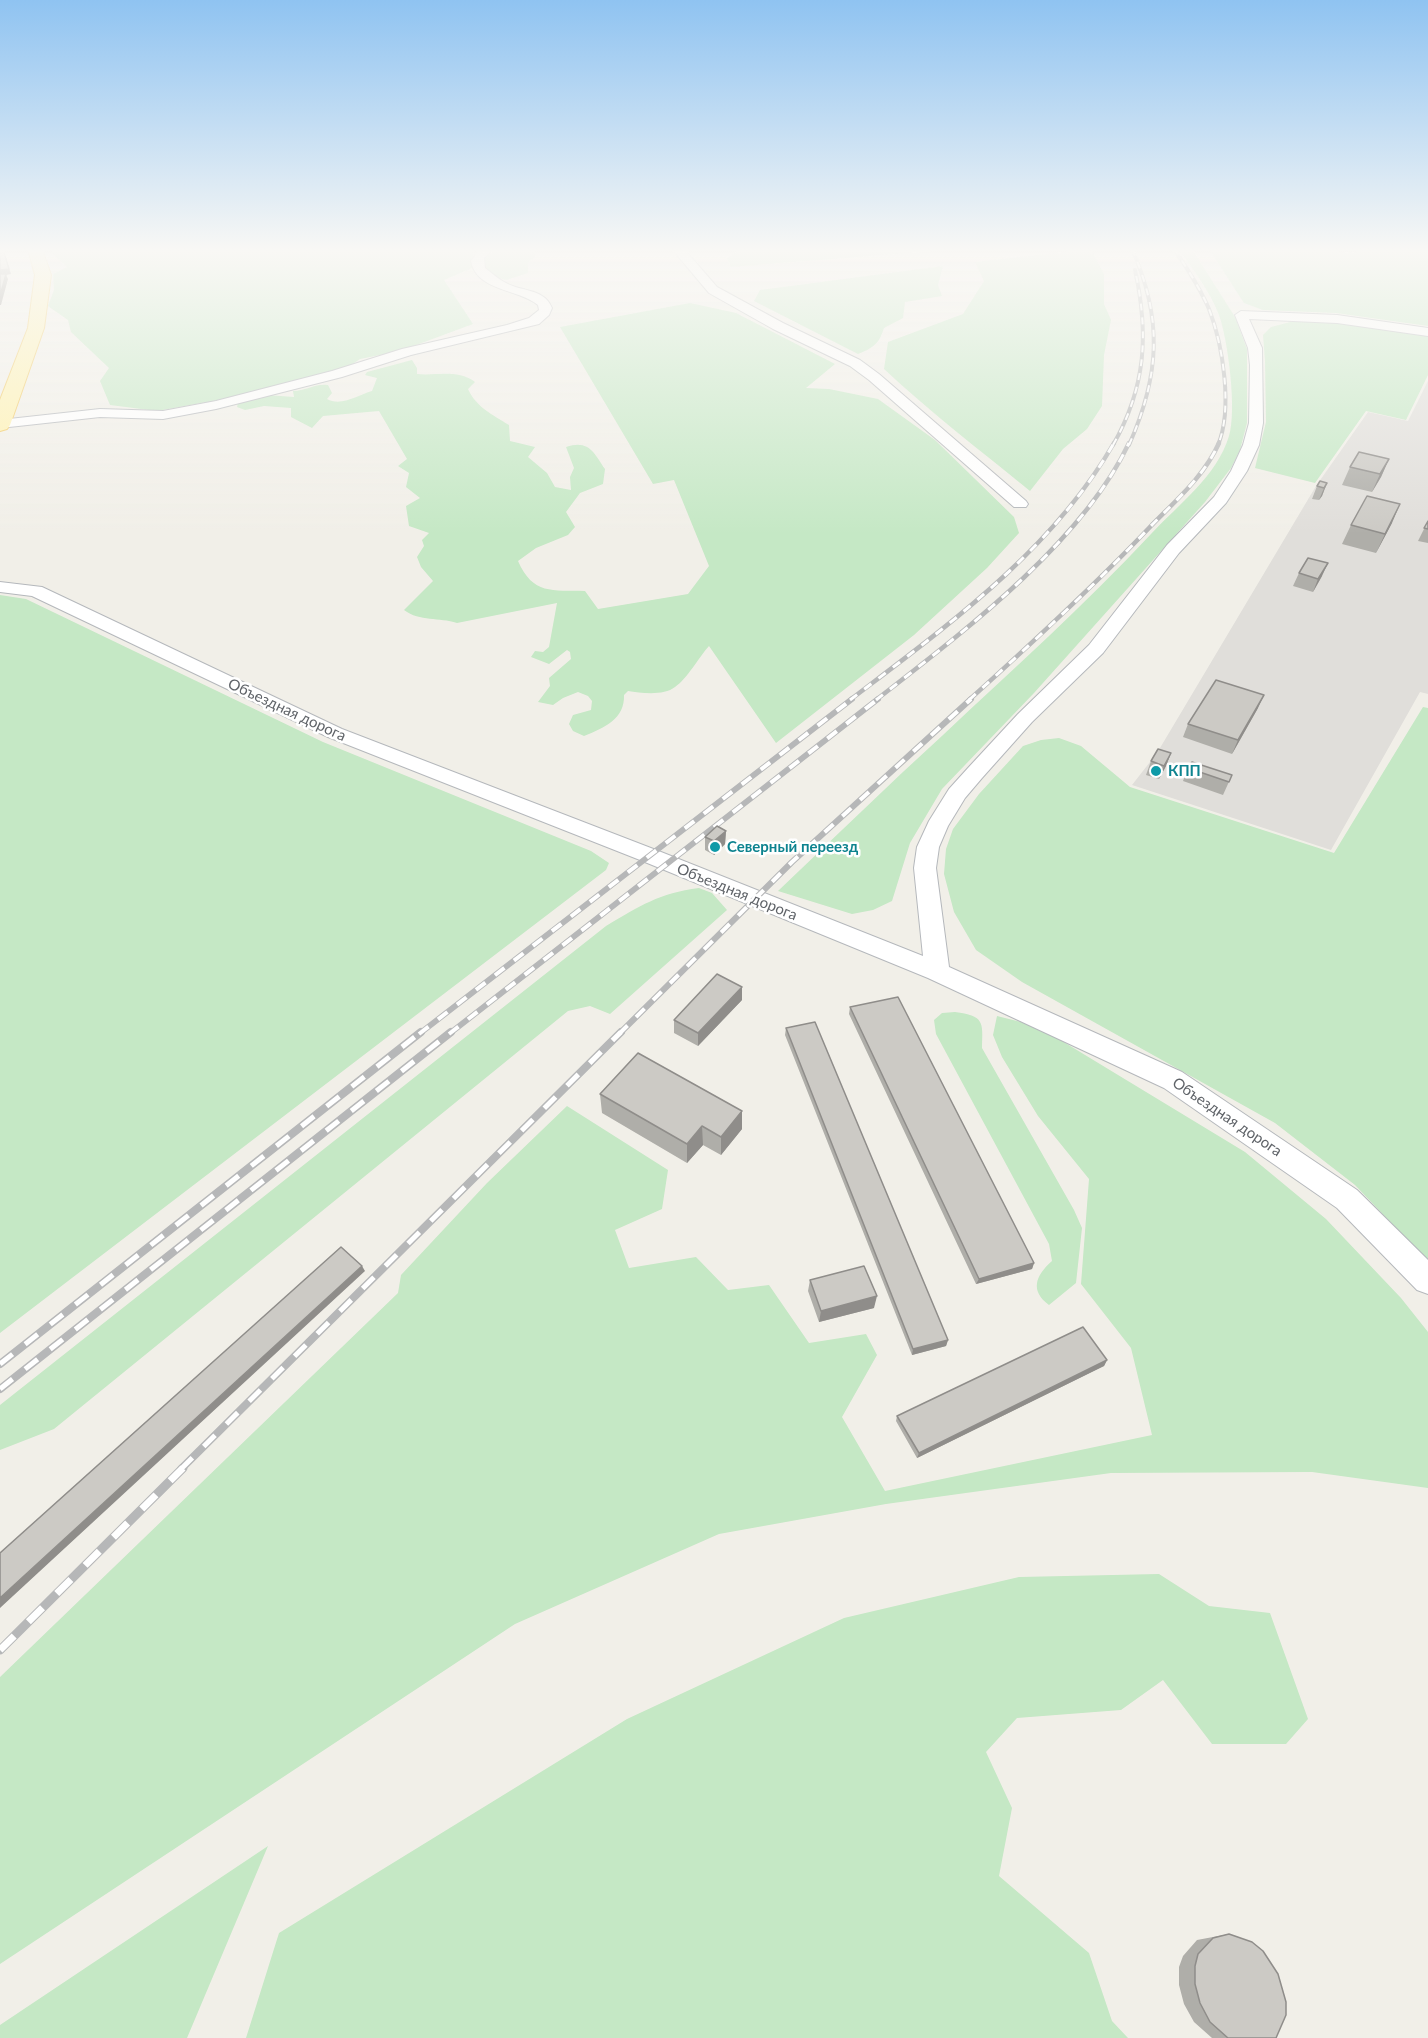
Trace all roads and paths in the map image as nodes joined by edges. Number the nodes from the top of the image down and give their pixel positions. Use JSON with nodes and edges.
{"nodes":[{"id":1,"x":30,"y":344,"type":"edge"},
{"id":2,"x":441,"y":344,"type":"edge"},
{"id":3,"x":816,"y":344,"type":"edge"},
{"id":4,"x":1253,"y":344,"type":"edge"},
{"id":5,"x":0,"y":425,"type":"edge"},
{"id":6,"x":1020,"y":504,"type":"dead end"},
{"id":7,"x":0,"y":581,"type":"edge"},
{"id":8,"x":0,"y":586,"type":"edge"},
{"id":9,"x":36,"y":591,"type":"junction"},
{"id":10,"x":937,"y":972,"type":"junction"},
{"id":11,"x":1428,"y":1280,"type":"edge"}],
"edges":[{"from":1,"to":5,"type":"main road"},
{"from":2,"to":5,"type":"street"},
{"from":3,"to":6,"type":"street"},
{"from":4,"to":10,"type":"street"},
{"from":7,"to":9,"type":"street"},
{"from":8,"to":9,"type":"street","name":"Объездная дорога"},
{"from":9,"to":10,"type":"street","name":"Объездная дорога"},
{"from":10,"to":11,"type":"street","name":"Объездная дорога"}]}
